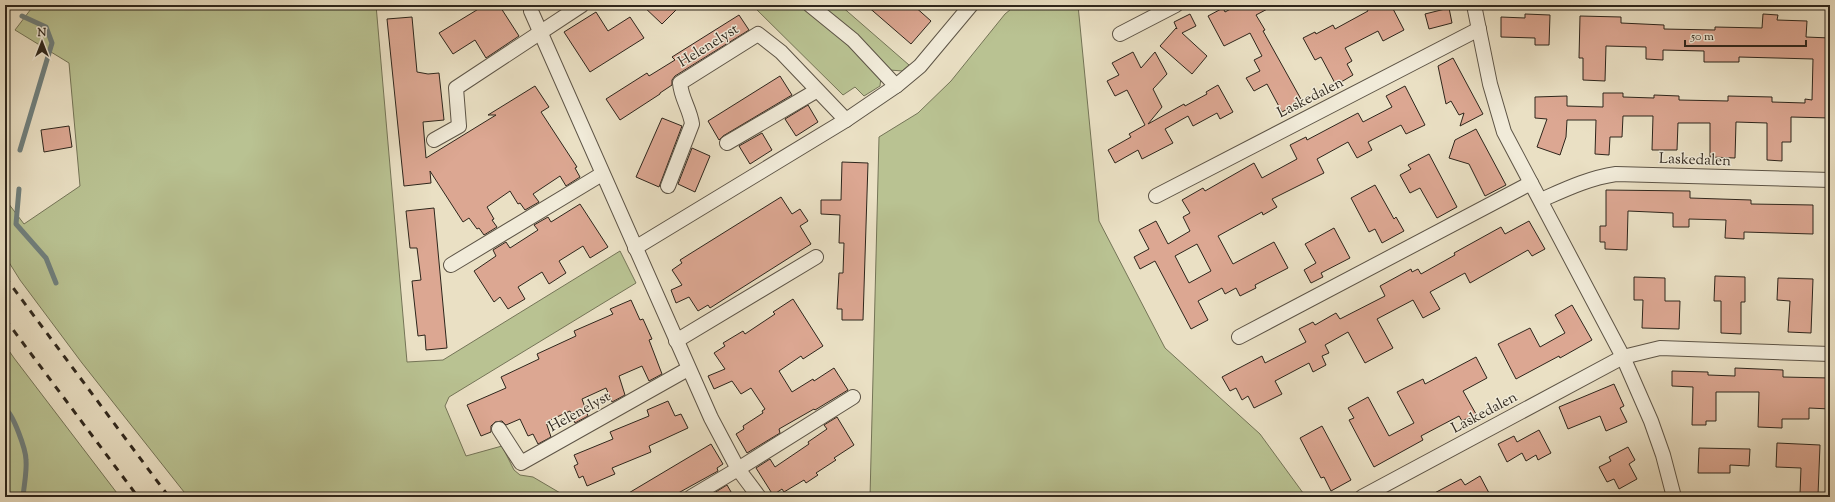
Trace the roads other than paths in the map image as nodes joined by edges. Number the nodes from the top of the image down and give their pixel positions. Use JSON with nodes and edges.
{"nodes":[{"id":1,"x":582,"y":5,"type":"edge"},
{"id":2,"x":810,"y":5,"type":"edge"},
{"id":3,"x":1176,"y":5,"type":"edge"},
{"id":4,"x":1474,"y":5,"type":"edge"},
{"id":5,"x":965,"y":7,"type":"edge"},
{"id":6,"x":531,"y":11,"type":"dead end"},
{"id":7,"x":1479,"y":29,"type":"junction"},
{"id":8,"x":540,"y":32,"type":"junction"},
{"id":9,"x":1120,"y":34,"type":"dead end"},
{"id":10,"x":896,"y":86,"type":"junction"},
{"id":11,"x":816,"y":90,"type":"junction"},
{"id":12,"x":846,"y":120,"type":"junction"},
{"id":13,"x":434,"y":140,"type":"dead end"},
{"id":14,"x":727,"y":143,"type":"dead end"},
{"id":15,"x":602,"y":174,"type":"junction"},
{"id":16,"x":1830,"y":180,"type":"edge"},
{"id":17,"x":1531,"y":183,"type":"junction"},
{"id":18,"x":668,"y":186,"type":"dead end"},
{"id":19,"x":1156,"y":196,"type":"dead end"},
{"id":20,"x":1541,"y":200,"type":"junction"},
{"id":21,"x":635,"y":248,"type":"junction"},
{"id":22,"x":816,"y":257,"type":"dead end"},
{"id":23,"x":451,"y":265,"type":"dead end"},
{"id":24,"x":1239,"y":337,"type":"dead end"},
{"id":25,"x":676,"y":342,"type":"junction"},
{"id":26,"x":1830,"y":354,"type":"edge"},
{"id":27,"x":1623,"y":357,"type":"junction"},
{"id":28,"x":688,"y":369,"type":"junction"},
{"id":29,"x":853,"y":396,"type":"dead end"},
{"id":30,"x":499,"y":430,"type":"dead end"},
{"id":31,"x":738,"y":469,"type":"junction"},
{"id":32,"x":691,"y":497,"type":"edge"},
{"id":33,"x":759,"y":497,"type":"edge"},
{"id":34,"x":1362,"y":497,"type":"edge"},
{"id":35,"x":1674,"y":497,"type":"edge"}],
"edges":[{"from":1,"to":8,"type":"street"},
{"from":2,"to":10,"type":"street"},
{"from":3,"to":9,"type":"street"},
{"from":4,"to":7,"type":"street"},
{"from":5,"to":10,"type":"street"},
{"from":6,"to":8,"type":"street"},
{"from":7,"to":17,"type":"street"},
{"from":7,"to":19,"type":"street","name":"Laskedalen"},
{"from":8,"to":13,"type":"street"},
{"from":8,"to":15,"type":"street"},
{"from":10,"to":12,"type":"street"},
{"from":11,"to":12,"type":"street","name":"Helenelyst"},
{"from":11,"to":14,"type":"street"},
{"from":11,"to":18,"type":"street","name":"Helenelyst"},
{"from":12,"to":21,"type":"street"},
{"from":15,"to":21,"type":"street"},
{"from":15,"to":23,"type":"street"},
{"from":16,"to":20,"type":"street","name":"Laskedalen"},
{"from":17,"to":20,"type":"street"},
{"from":17,"to":24,"type":"street"},
{"from":20,"to":27,"type":"street"},
{"from":21,"to":25,"type":"street"},
{"from":22,"to":25,"type":"street"},
{"from":25,"to":28,"type":"street"},
{"from":26,"to":27,"type":"street","name":"Laskedalen"},
{"from":27,"to":34,"type":"street","name":"Laskedalen"},
{"from":27,"to":35,"type":"street"},
{"from":28,"to":30,"type":"street","name":"Helenelyst"},
{"from":28,"to":31,"type":"street"},
{"from":29,"to":31,"type":"street"},
{"from":31,"to":32,"type":"street"},
{"from":31,"to":33,"type":"street"}]}
